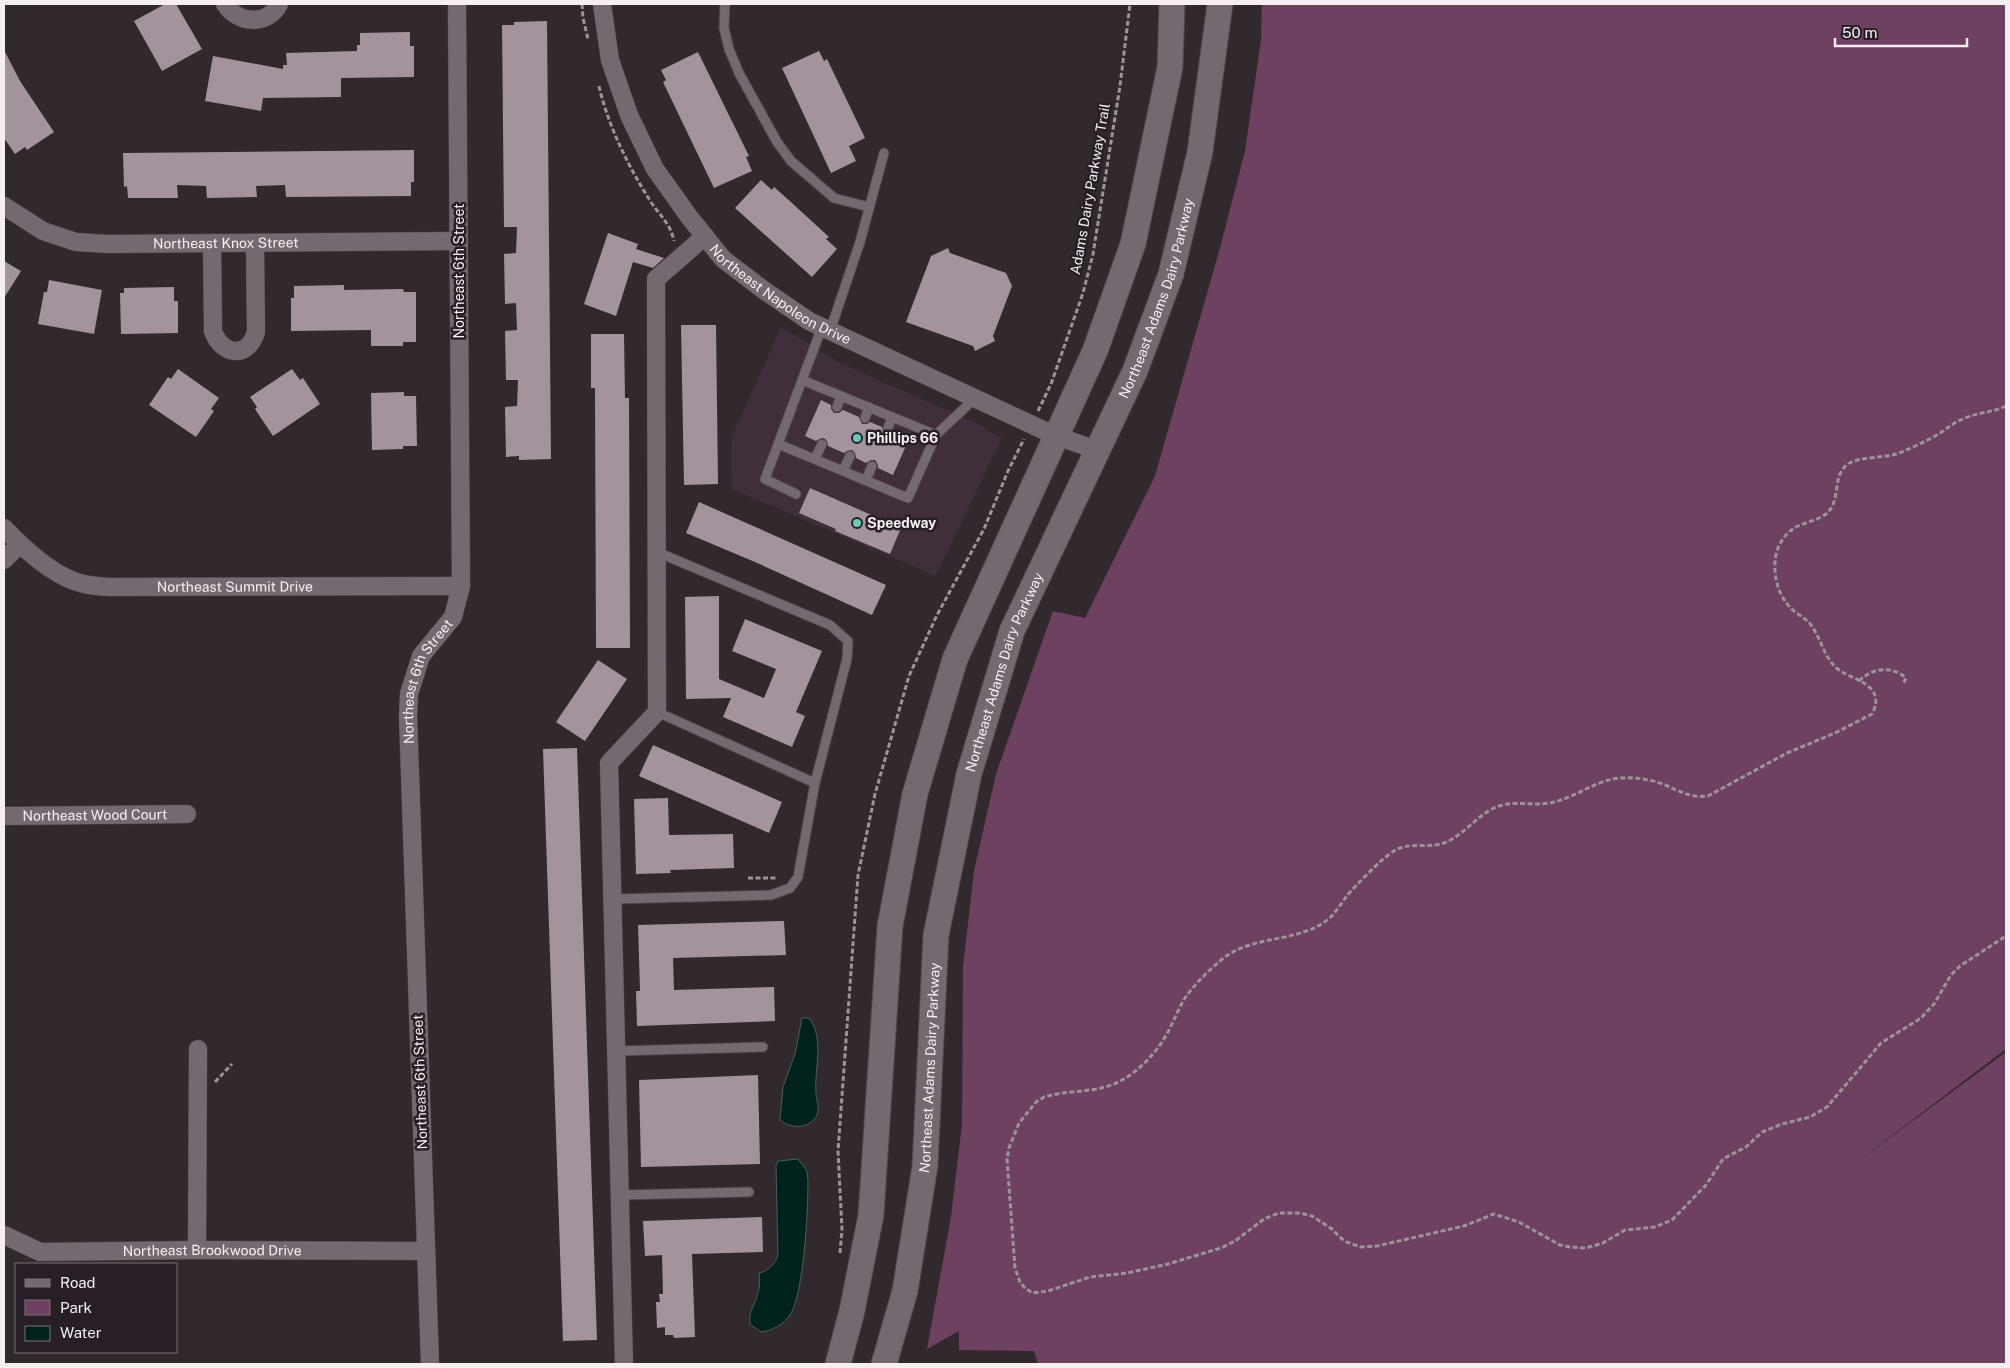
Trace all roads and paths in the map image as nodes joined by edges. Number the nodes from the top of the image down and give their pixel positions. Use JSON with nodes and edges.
{"nodes":[{"id":1,"x":226,"y":4,"type":"edge"},
{"id":2,"x":279,"y":4,"type":"edge"},
{"id":3,"x":457,"y":4,"type":"edge"},
{"id":4,"x":602,"y":4,"type":"edge"},
{"id":5,"x":725,"y":4,"type":"edge"},
{"id":6,"x":1130,"y":4,"type":"edge"},
{"id":7,"x":1172,"y":4,"type":"edge"},
{"id":8,"x":1220,"y":4,"type":"edge"},
{"id":9,"x":884,"y":153,"type":"dead end"},
{"id":10,"x":4,"y":206,"type":"edge"},
{"id":11,"x":869,"y":207,"type":"junction"},
{"id":12,"x":705,"y":236,"type":"junction"},
{"id":13,"x":458,"y":241,"type":"junction"},
{"id":14,"x":212,"y":243,"type":"junction"},
{"id":15,"x":254,"y":243,"type":"junction"},
{"id":16,"x":826,"y":329,"type":"junction"},
{"id":17,"x":802,"y":380,"type":"junction"},
{"id":18,"x":841,"y":396,"type":"junction"},
{"id":19,"x":975,"y":398,"type":"junction"},
{"id":20,"x":1042,"y":402,"type":"dead end"},
{"id":21,"x":2006,"y":406,"type":"edge"},
{"id":22,"x":837,"y":407,"type":"dead end"},
{"id":23,"x":869,"y":407,"type":"junction"},
{"id":24,"x":892,"y":417,"type":"junction"},
{"id":25,"x":865,"y":418,"type":"dead end"},
{"id":26,"x":888,"y":428,"type":"dead end"},
{"id":27,"x":936,"y":436,"type":"junction"},
{"id":28,"x":1056,"y":436,"type":"junction"},
{"id":29,"x":778,"y":444,"type":"junction"},
{"id":30,"x":822,"y":444,"type":"dead end"},
{"id":31,"x":1098,"y":450,"type":"junction"},
{"id":32,"x":850,"y":456,"type":"dead end"},
{"id":33,"x":815,"y":459,"type":"junction"},
{"id":34,"x":872,"y":466,"type":"dead end"},
{"id":35,"x":843,"y":471,"type":"junction"},
{"id":36,"x":866,"y":480,"type":"junction"},
{"id":37,"x":796,"y":494,"type":"dead end"},
{"id":38,"x":4,"y":528,"type":"edge"},
{"id":39,"x":20,"y":544,"type":"junction"},
{"id":40,"x":657,"y":552,"type":"junction"},
{"id":41,"x":4,"y":560,"type":"edge"},
{"id":42,"x":461,"y":586,"type":"junction"},
{"id":43,"x":1859,"y":681,"type":"junction"},
{"id":44,"x":1903,"y":684,"type":"dead end"},
{"id":45,"x":657,"y":712,"type":"junction"},
{"id":46,"x":815,"y":783,"type":"junction"},
{"id":47,"x":187,"y":814,"type":"dead end"},
{"id":48,"x":4,"y":816,"type":"edge"},
{"id":49,"x":748,"y":878,"type":"dead end"},
{"id":50,"x":780,"y":878,"type":"dead end"},
{"id":51,"x":613,"y":899,"type":"junction"},
{"id":52,"x":2006,"y":936,"type":"edge"},
{"id":53,"x":763,"y":1047,"type":"dead end"},
{"id":54,"x":198,"y":1049,"type":"dead end"},
{"id":55,"x":616,"y":1051,"type":"junction"},
{"id":56,"x":750,"y":1192,"type":"dead end"},
{"id":57,"x":620,"y":1195,"type":"junction"},
{"id":58,"x":4,"y":1235,"type":"edge"},
{"id":59,"x":197,"y":1250,"type":"junction"},
{"id":60,"x":426,"y":1251,"type":"junction"},
{"id":61,"x":430,"y":1364,"type":"edge"},
{"id":62,"x":624,"y":1364,"type":"edge"},
{"id":63,"x":838,"y":1364,"type":"edge"},
{"id":64,"x":884,"y":1364,"type":"edge"}],
"edges":[{"from":1,"to":2,"type":"street"},
{"from":3,"to":13,"type":"street","name":"Northeast 6th Street"},
{"from":4,"to":12,"type":"street","name":"Northeast Napoleon Drive"},
{"from":5,"to":11,"type":"lane"},
{"from":6,"to":20,"type":"path","name":"Adams Dairy Parkway Trail"},
{"from":7,"to":28,"type":"main road"},
{"from":8,"to":31,"type":"main road","name":"Northeast Adams Dairy Parkway"},
{"from":9,"to":11,"type":"lane"},
{"from":10,"to":14,"type":"street","name":"Northeast Knox Street"},
{"from":11,"to":16,"type":"lane"},
{"from":12,"to":16,"type":"street","name":"Northeast Napoleon Drive"},
{"from":12,"to":40,"type":"street"},
{"from":13,"to":15,"type":"street","name":"Northeast Knox Street"},
{"from":13,"to":42,"type":"street","name":"Northeast 6th Street"},
{"from":14,"to":15,"type":"street","name":"Northeast Knox Street"},
{"from":14,"to":15,"type":"street"},
{"from":16,"to":17,"type":"lane"},
{"from":16,"to":19,"type":"street","name":"Northeast Napoleon Drive"},
{"from":17,"to":18,"type":"lane"},
{"from":17,"to":29,"type":"lane"},
{"from":18,"to":22,"type":"lane"},
{"from":18,"to":23,"type":"lane"},
{"from":19,"to":27,"type":"lane"},
{"from":19,"to":28,"type":"street","name":"Northeast Napoleon Drive"},
{"from":21,"to":43,"type":"path"},
{"from":23,"to":24,"type":"lane"},
{"from":23,"to":25,"type":"lane"},
{"from":24,"to":26,"type":"lane"},
{"from":24,"to":27,"type":"lane"},
{"from":27,"to":36,"type":"lane"},
{"from":28,"to":31,"type":"street","name":"Northeast Napoleon Drive"},
{"from":28,"to":63,"type":"main road"},
{"from":29,"to":33,"type":"lane"},
{"from":29,"to":37,"type":"lane"},
{"from":30,"to":33,"type":"lane"},
{"from":31,"to":64,"type":"main road","name":"Northeast Adams Dairy Parkway"},
{"from":32,"to":35,"type":"lane"},
{"from":33,"to":35,"type":"lane"},
{"from":34,"to":36,"type":"lane"},
{"from":35,"to":36,"type":"lane"},
{"from":38,"to":39,"type":"street","name":"Northeast Summit Drive"},
{"from":39,"to":41,"type":"street"},
{"from":39,"to":42,"type":"street","name":"Northeast Summit Drive"},
{"from":40,"to":45,"type":"street"},
{"from":40,"to":46,"type":"lane"},
{"from":42,"to":60,"type":"street","name":"Northeast 6th Street"},
{"from":43,"to":44,"type":"path"},
{"from":43,"to":52,"type":"path"},
{"from":45,"to":46,"type":"lane"},
{"from":45,"to":51,"type":"street"},
{"from":46,"to":51,"type":"lane"},
{"from":47,"to":48,"type":"street","name":"Northeast Wood Court"},
{"from":49,"to":50,"type":"path"},
{"from":51,"to":55,"type":"street"},
{"from":53,"to":55,"type":"lane"},
{"from":54,"to":59,"type":"street"},
{"from":55,"to":57,"type":"street"},
{"from":56,"to":57,"type":"lane"},
{"from":57,"to":62,"type":"street"},
{"from":58,"to":59,"type":"street","name":"Northeast Brookwood Drive"},
{"from":59,"to":60,"type":"street","name":"Northeast Brookwood Drive"},
{"from":60,"to":61,"type":"street","name":"Northeast 6th Street"}]}
